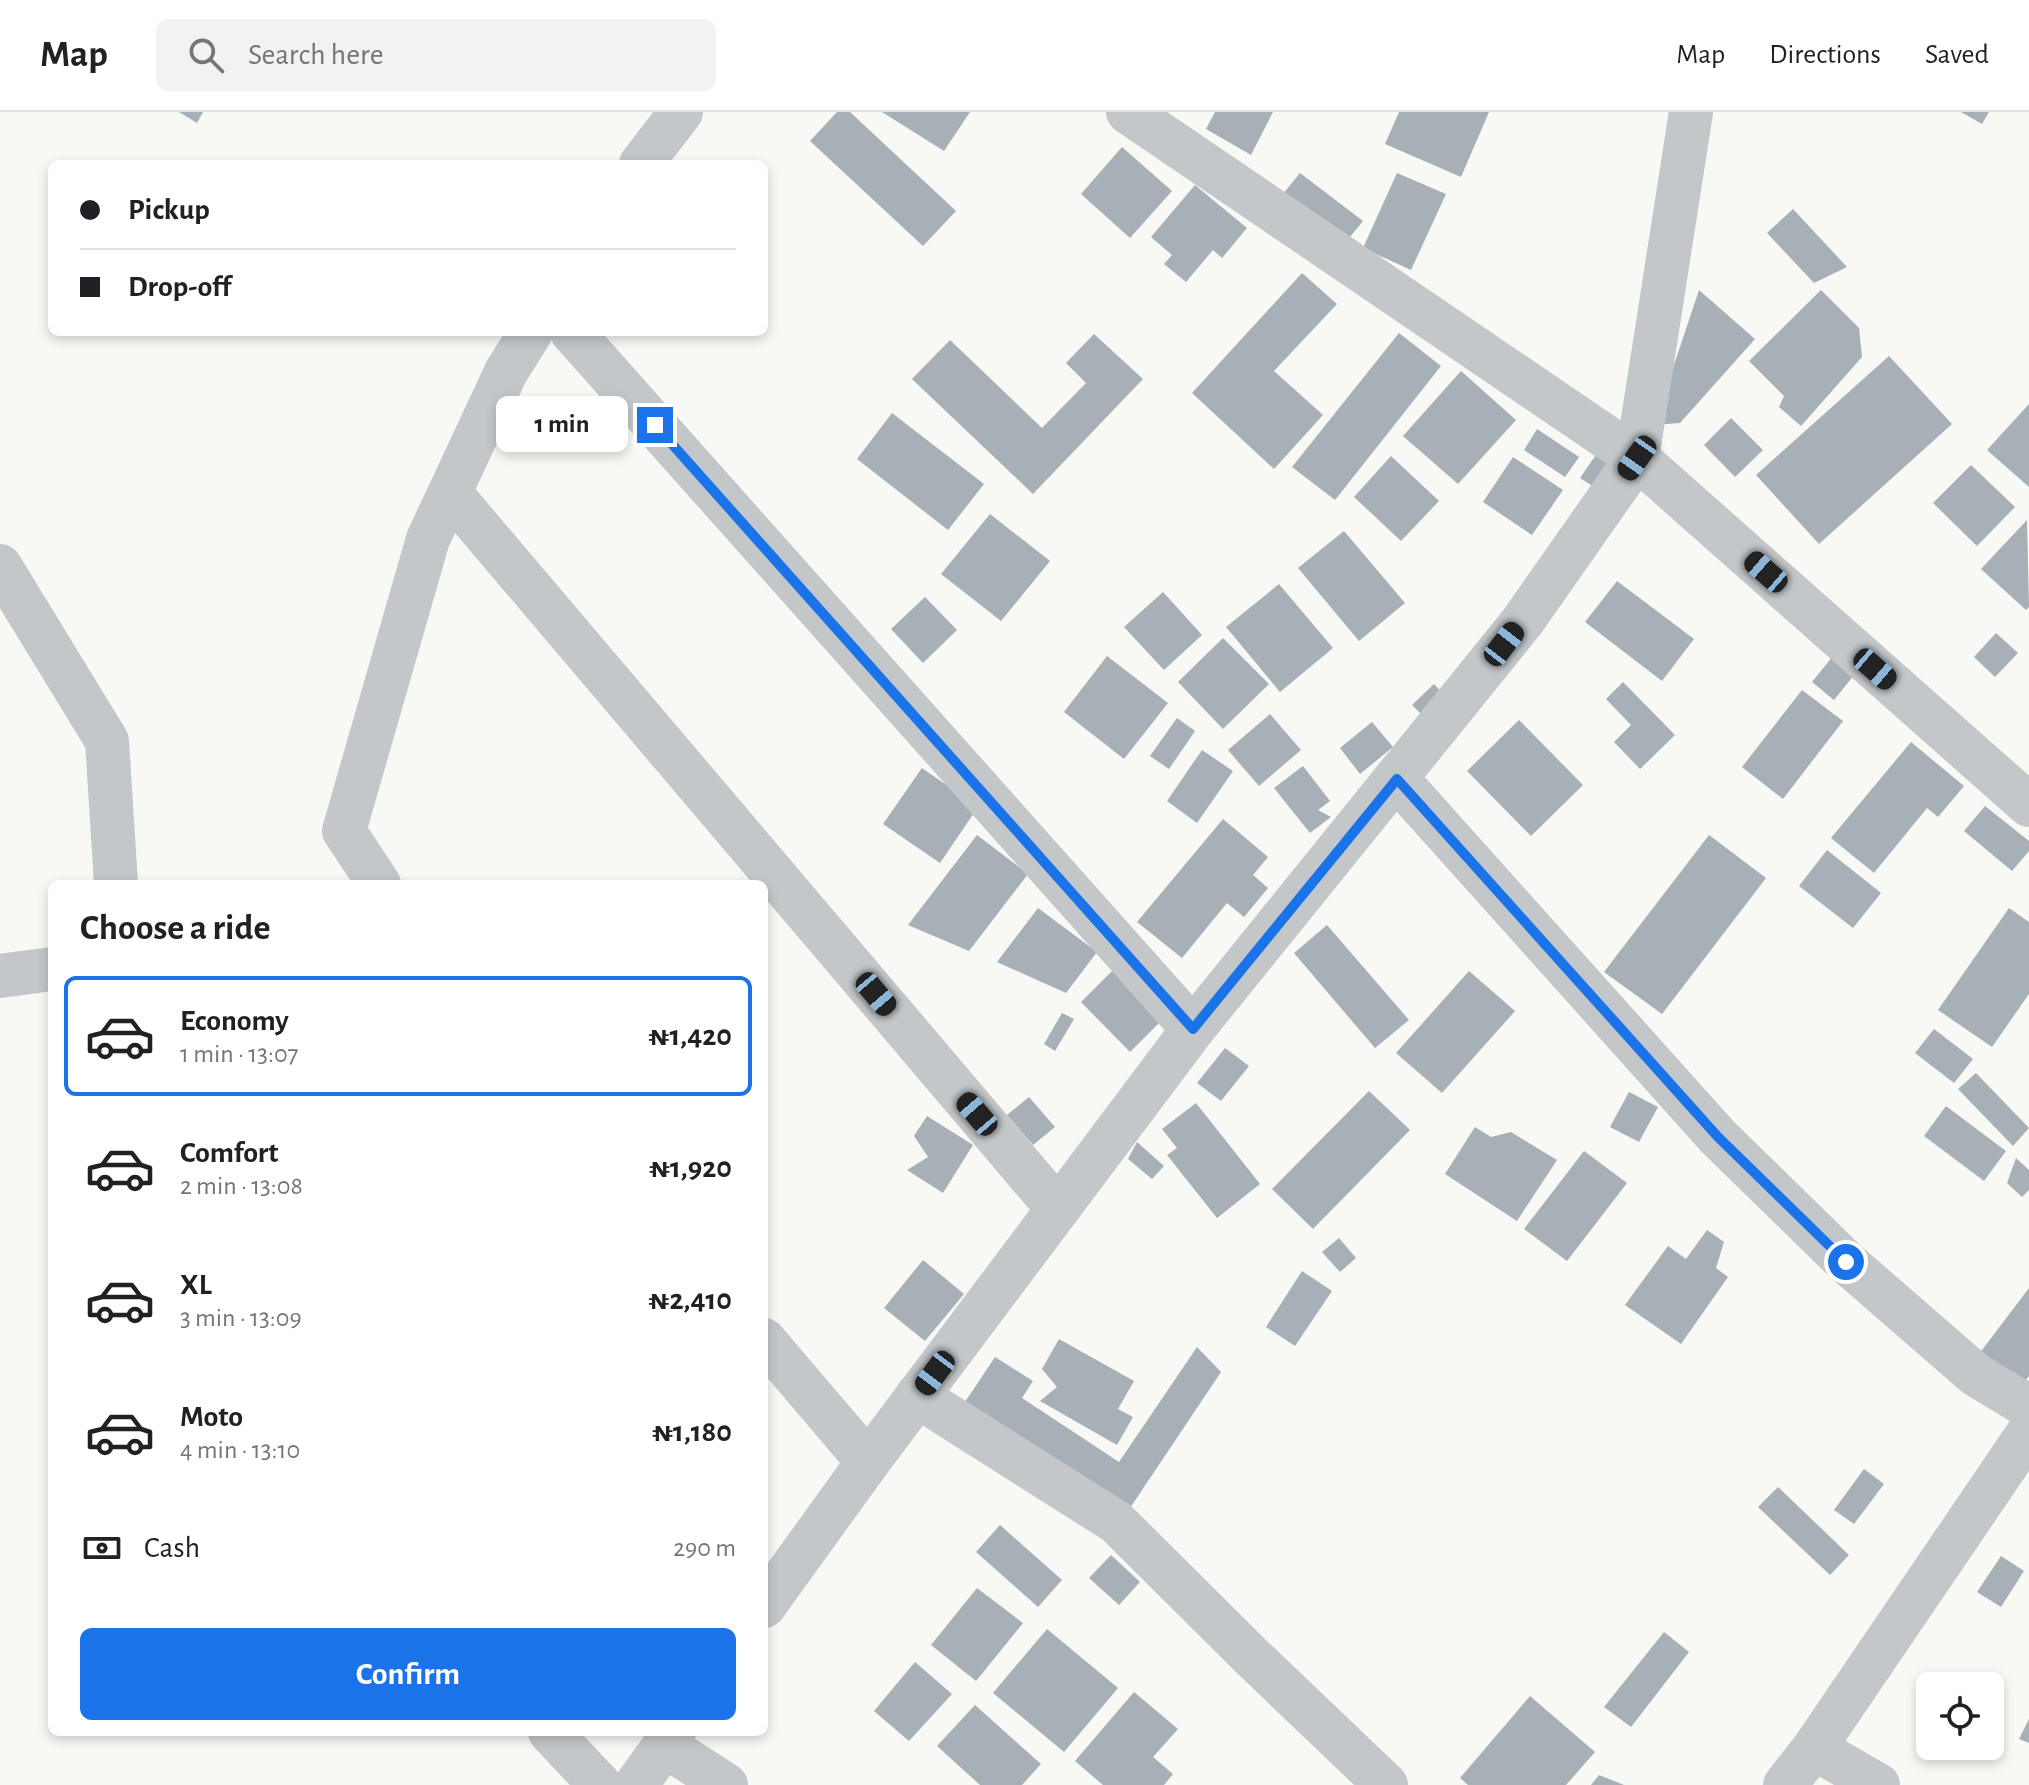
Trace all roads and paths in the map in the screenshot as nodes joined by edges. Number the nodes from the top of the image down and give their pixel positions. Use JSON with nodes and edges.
{"nodes":[{"id":1,"x":681,"y":112,"type":"edge"},
{"id":2,"x":1128,"y":112,"type":"edge"},
{"id":3,"x":1691,"y":112,"type":"edge"},
{"id":4,"x":644,"y":160,"type":"edge"},
{"id":5,"x":528,"y":336,"type":"edge"},
{"id":6,"x":576,"y":336,"type":"edge"},
{"id":7,"x":1637,"y":458,"type":"junction"},
{"id":8,"x":450,"y":493,"type":"junction"},
{"id":9,"x":0,"y":566,"type":"edge"},
{"id":10,"x":1397,"y":779,"type":"junction"},
{"id":11,"x":2029,"y":805,"type":"edge"},
{"id":12,"x":116,"y":880,"type":"edge"},
{"id":13,"x":376,"y":880,"type":"edge"},
{"id":14,"x":48,"y":970,"type":"edge"},
{"id":15,"x":0,"y":976,"type":"edge"},
{"id":16,"x":1193,"y":1029,"type":"junction"},
{"id":17,"x":1058,"y":1209,"type":"junction"},
{"id":18,"x":768,"y":1345,"type":"edge"},
{"id":19,"x":917,"y":1396,"type":"junction"},
{"id":20,"x":2029,"y":1407,"type":"edge"},
{"id":21,"x":2029,"y":1432,"type":"edge"},
{"id":22,"x":868,"y":1462,"type":"junction"},
{"id":23,"x":768,"y":1600,"type":"edge"},
{"id":24,"x":554,"y":1736,"type":"edge"},
{"id":25,"x":669,"y":1739,"type":"edge"},
{"id":26,"x":1814,"y":1748,"type":"junction"},
{"id":27,"x":600,"y":1785,"type":"edge"},
{"id":28,"x":636,"y":1785,"type":"edge"},
{"id":29,"x":726,"y":1785,"type":"edge"},
{"id":30,"x":1386,"y":1785,"type":"edge"},
{"id":31,"x":1785,"y":1785,"type":"edge"},
{"id":32,"x":1878,"y":1785,"type":"edge"}],
"edges":[{"from":1,"to":4,"type":"street"},
{"from":2,"to":7,"type":"street"},
{"from":3,"to":7,"type":"street"},
{"from":5,"to":8,"type":"street"},
{"from":6,"to":16,"type":"street"},
{"from":7,"to":10,"type":"street"},
{"from":7,"to":11,"type":"street"},
{"from":8,"to":13,"type":"street"},
{"from":8,"to":17,"type":"street"},
{"from":9,"to":12,"type":"street"},
{"from":10,"to":16,"type":"street"},
{"from":10,"to":20,"type":"street"},
{"from":14,"to":15,"type":"street"},
{"from":16,"to":17,"type":"street"},
{"from":17,"to":19,"type":"street"},
{"from":18,"to":22,"type":"street"},
{"from":19,"to":22,"type":"street"},
{"from":19,"to":30,"type":"street"},
{"from":21,"to":26,"type":"street"},
{"from":22,"to":23,"type":"street"},
{"from":24,"to":27,"type":"street"},
{"from":25,"to":28,"type":"street"},
{"from":25,"to":29,"type":"street"},
{"from":26,"to":31,"type":"street"},
{"from":26,"to":32,"type":"street"}]}
